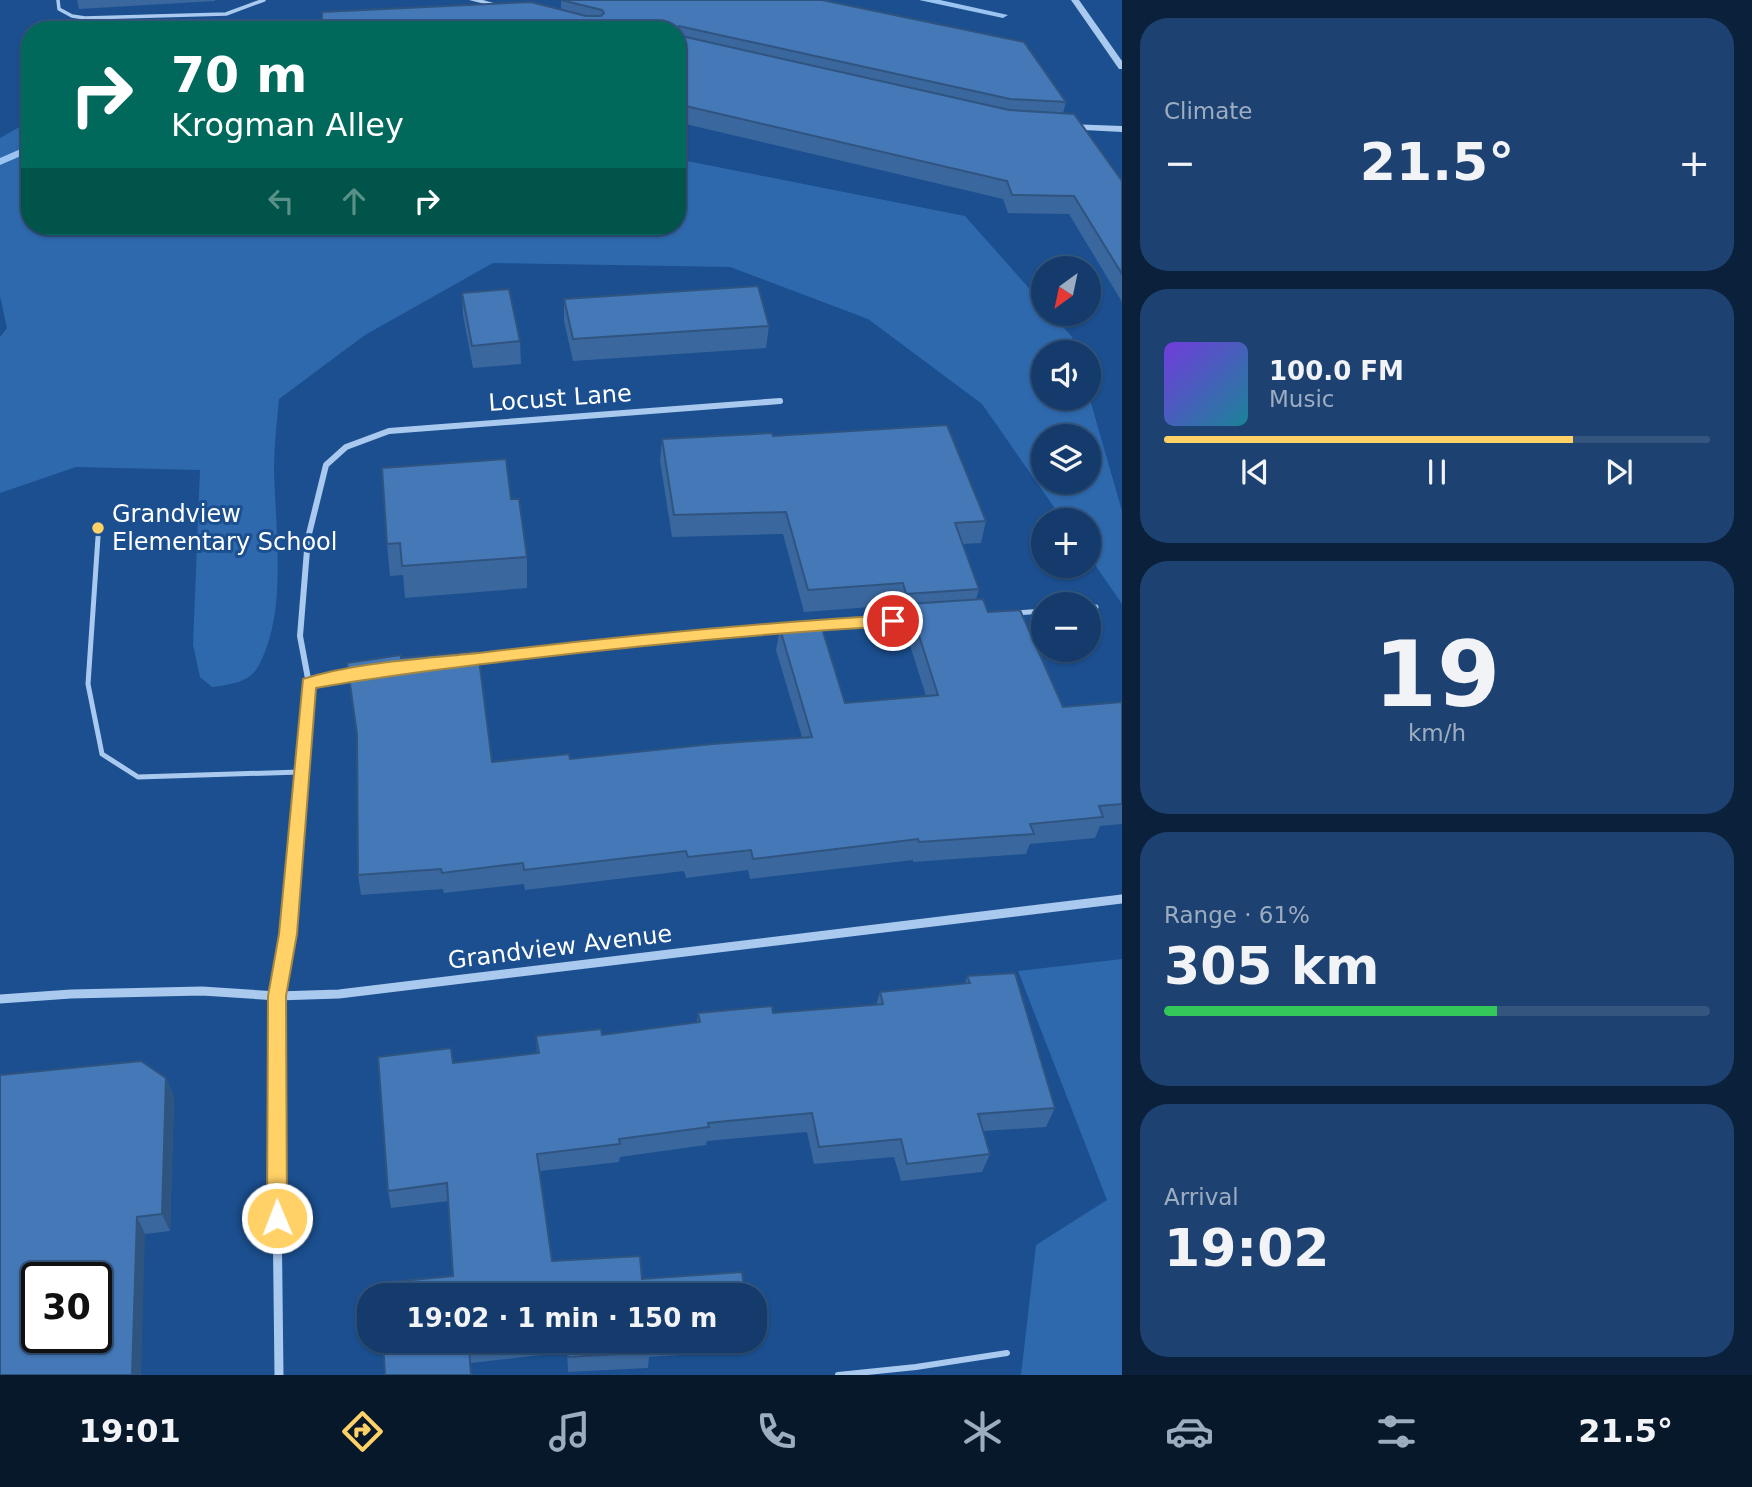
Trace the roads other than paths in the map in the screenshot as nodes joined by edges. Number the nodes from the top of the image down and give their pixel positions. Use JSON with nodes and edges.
{"nodes":[{"id":1,"x":58,"y":0,"type":"edge"},
{"id":2,"x":264,"y":0,"type":"edge"},
{"id":3,"x":473,"y":0,"type":"edge"},
{"id":4,"x":1075,"y":0,"type":"edge"},
{"id":5,"x":518,"y":10,"type":"edge"},
{"id":6,"x":1122,"y":67,"type":"edge"},
{"id":7,"x":1062,"y":127,"type":"edge"},
{"id":8,"x":1122,"y":129,"type":"edge"},
{"id":9,"x":780,"y":401,"type":"dead end"},
{"id":10,"x":98,"y":537,"type":"dead end"},
{"id":11,"x":1031,"y":612,"type":"edge"},
{"id":12,"x":1005,"y":614,"type":"edge"},
{"id":13,"x":916,"y":620,"type":"edge"},
{"id":14,"x":470,"y":660,"type":"edge"},
{"id":15,"x":361,"y":674,"type":"edge"},
{"id":16,"x":309,"y":684,"type":"junction"},
{"id":17,"x":300,"y":772,"type":"junction"},
{"id":18,"x":1122,"y":899,"type":"edge"},
{"id":19,"x":277,"y":996,"type":"junction"},
{"id":20,"x":0,"y":999,"type":"edge"},
{"id":21,"x":1007,"y":1353,"type":"dead end"},
{"id":22,"x":279,"y":1375,"type":"edge"},
{"id":23,"x":838,"y":1375,"type":"edge"}],
"edges":[{"from":1,"to":2,"type":"lane"},
{"from":3,"to":5,"type":"street"},
{"from":4,"to":6,"type":"street"},
{"from":7,"to":8,"type":"street"},
{"from":9,"to":16,"type":"street","name":"Locust Lane"},
{"from":10,"to":17,"type":"lane"},
{"from":11,"to":12,"type":"lane"},
{"from":13,"to":14,"type":"lane"},
{"from":15,"to":16,"type":"lane"},
{"from":16,"to":17,"type":"street"},
{"from":17,"to":19,"type":"street"},
{"from":18,"to":19,"type":"street","name":"Grandview Avenue"},
{"from":19,"to":20,"type":"street","name":"Grandview Avenue"},
{"from":19,"to":22,"type":"street"},
{"from":21,"to":23,"type":"lane"}]}
